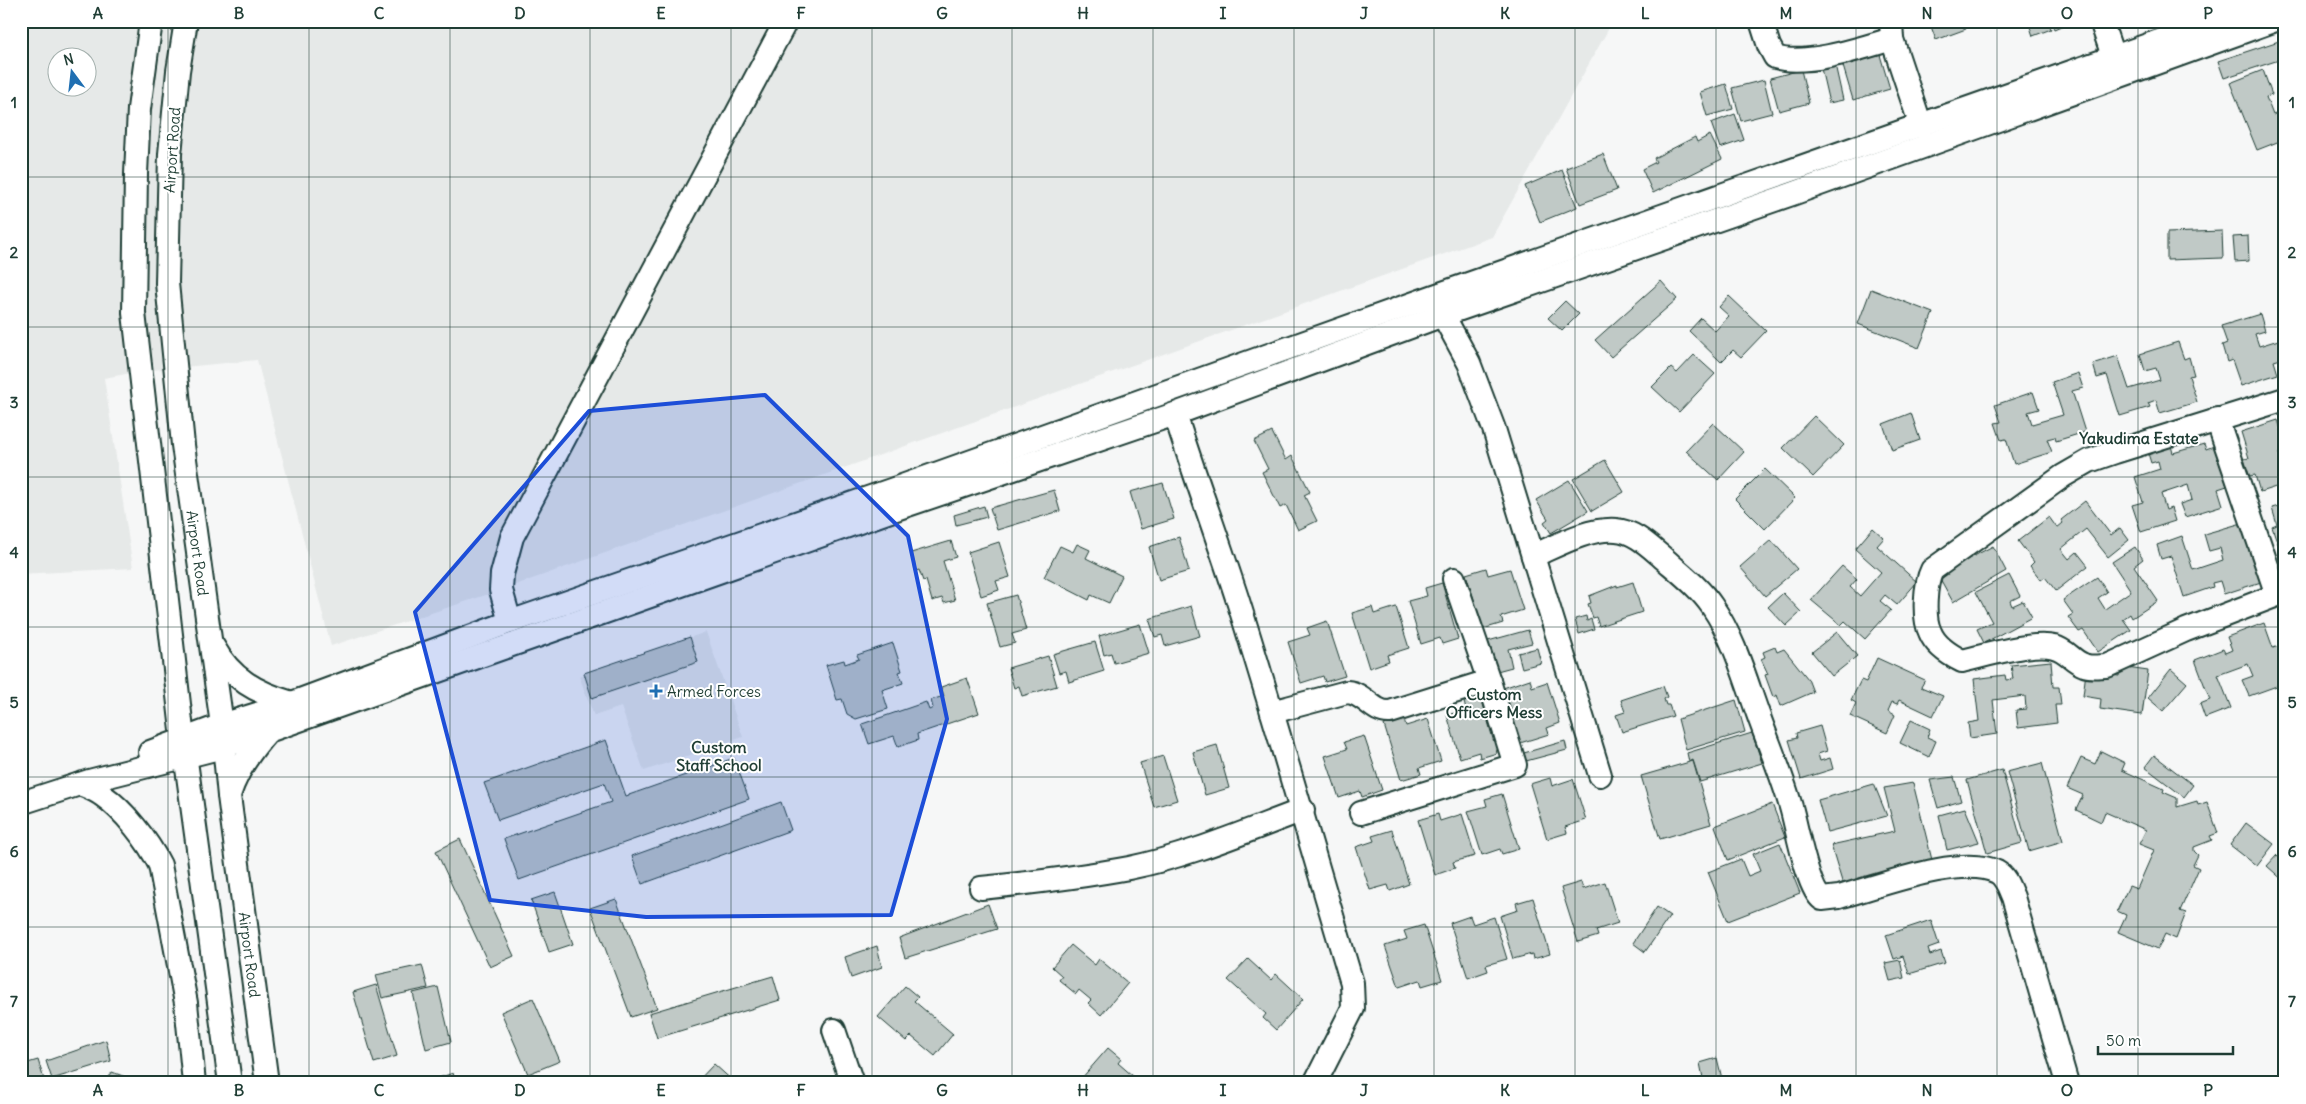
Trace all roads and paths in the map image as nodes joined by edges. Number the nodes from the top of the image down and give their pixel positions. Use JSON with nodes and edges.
{"nodes":[{"id":1,"x":151,"y":21,"type":"edge"},
{"id":2,"x":186,"y":21,"type":"edge"},
{"id":3,"x":786,"y":21,"type":"edge"},
{"id":4,"x":1761,"y":21,"type":"edge"},
{"id":5,"x":2101,"y":21,"type":"edge"},
{"id":6,"x":2216,"y":21,"type":"edge"},
{"id":7,"x":2273,"y":21,"type":"edge"},
{"id":8,"x":1892,"y":30,"type":"edge"},
{"id":9,"x":2112,"y":56,"type":"junction"},
{"id":10,"x":1921,"y":126,"type":"junction"},
{"id":11,"x":1789,"y":184,"type":"junction"},
{"id":12,"x":1443,"y":315,"type":"junction"},
{"id":13,"x":2285,"y":399,"type":"edge"},
{"id":14,"x":1175,"y":414,"type":"junction"},
{"id":15,"x":2217,"y":419,"type":"junction"},
{"id":16,"x":1533,"y":556,"type":"junction"},
{"id":17,"x":1454,"y":579,"type":"dead end"},
{"id":18,"x":2281,"y":593,"type":"edge"},
{"id":19,"x":510,"y":622,"type":"junction"},
{"id":20,"x":209,"y":638,"type":"junction"},
{"id":21,"x":1489,"y":681,"type":"junction"},
{"id":22,"x":292,"y":702,"type":"junction"},
{"id":23,"x":1272,"y":712,"type":"junction"},
{"id":24,"x":222,"y":724,"type":"junction"},
{"id":25,"x":270,"y":730,"type":"junction"},
{"id":26,"x":184,"y":747,"type":"junction"},
{"id":27,"x":223,"y":747,"type":"junction"},
{"id":28,"x":1600,"y":776,"type":"dead end"},
{"id":29,"x":85,"y":783,"type":"junction"},
{"id":30,"x":229,"y":796,"type":"junction"},
{"id":31,"x":21,"y":803,"type":"edge"},
{"id":32,"x":1303,"y":810,"type":"junction"},
{"id":33,"x":1360,"y":813,"type":"dead end"},
{"id":34,"x":981,"y":888,"type":"dead end"},
{"id":35,"x":834,"y":1030,"type":"dead end"},
{"id":36,"x":194,"y":1083,"type":"edge"},
{"id":37,"x":230,"y":1083,"type":"edge"},
{"id":38,"x":267,"y":1083,"type":"edge"},
{"id":39,"x":852,"y":1083,"type":"edge"},
{"id":40,"x":1315,"y":1083,"type":"edge"},
{"id":41,"x":2067,"y":1083,"type":"edge"}],
"edges":[{"from":1,"to":26,"type":"street"},
{"from":2,"to":20,"type":"street","name":"Airport Road"},
{"from":3,"to":19,"type":"street"},
{"from":4,"to":8,"type":"street"},
{"from":5,"to":9,"type":"street"},
{"from":6,"to":9,"type":"street"},
{"from":7,"to":11,"type":"street"},
{"from":8,"to":10,"type":"street"},
{"from":9,"to":10,"type":"street"},
{"from":10,"to":11,"type":"street"},
{"from":11,"to":12,"type":"street"},
{"from":11,"to":19,"type":"street"},
{"from":12,"to":14,"type":"street"},
{"from":12,"to":16,"type":"street"},
{"from":13,"to":15,"type":"street"},
{"from":14,"to":23,"type":"street"},
{"from":14,"to":25,"type":"street"},
{"from":15,"to":18,"type":"street"},
{"from":15,"to":18,"type":"street"},
{"from":16,"to":28,"type":"street"},
{"from":16,"to":41,"type":"street"},
{"from":17,"to":21,"type":"street"},
{"from":19,"to":22,"type":"street"},
{"from":20,"to":22,"type":"street"},
{"from":20,"to":24,"type":"street","name":"Airport Road"},
{"from":21,"to":23,"type":"street"},
{"from":21,"to":33,"type":"street"},
{"from":22,"to":24,"type":"street"},
{"from":23,"to":32,"type":"street"},
{"from":24,"to":26,"type":"street"},
{"from":24,"to":27,"type":"street","name":"Airport Road"},
{"from":25,"to":27,"type":"street"},
{"from":25,"to":30,"type":"street"},
{"from":26,"to":27,"type":"street"},
{"from":26,"to":29,"type":"street"},
{"from":26,"to":37,"type":"street"},
{"from":27,"to":30,"type":"street","name":"Airport Road"},
{"from":29,"to":31,"type":"street"},
{"from":29,"to":36,"type":"street"},
{"from":30,"to":38,"type":"street","name":"Airport Road"},
{"from":32,"to":34,"type":"street"},
{"from":32,"to":40,"type":"street"},
{"from":35,"to":39,"type":"street"}]}
